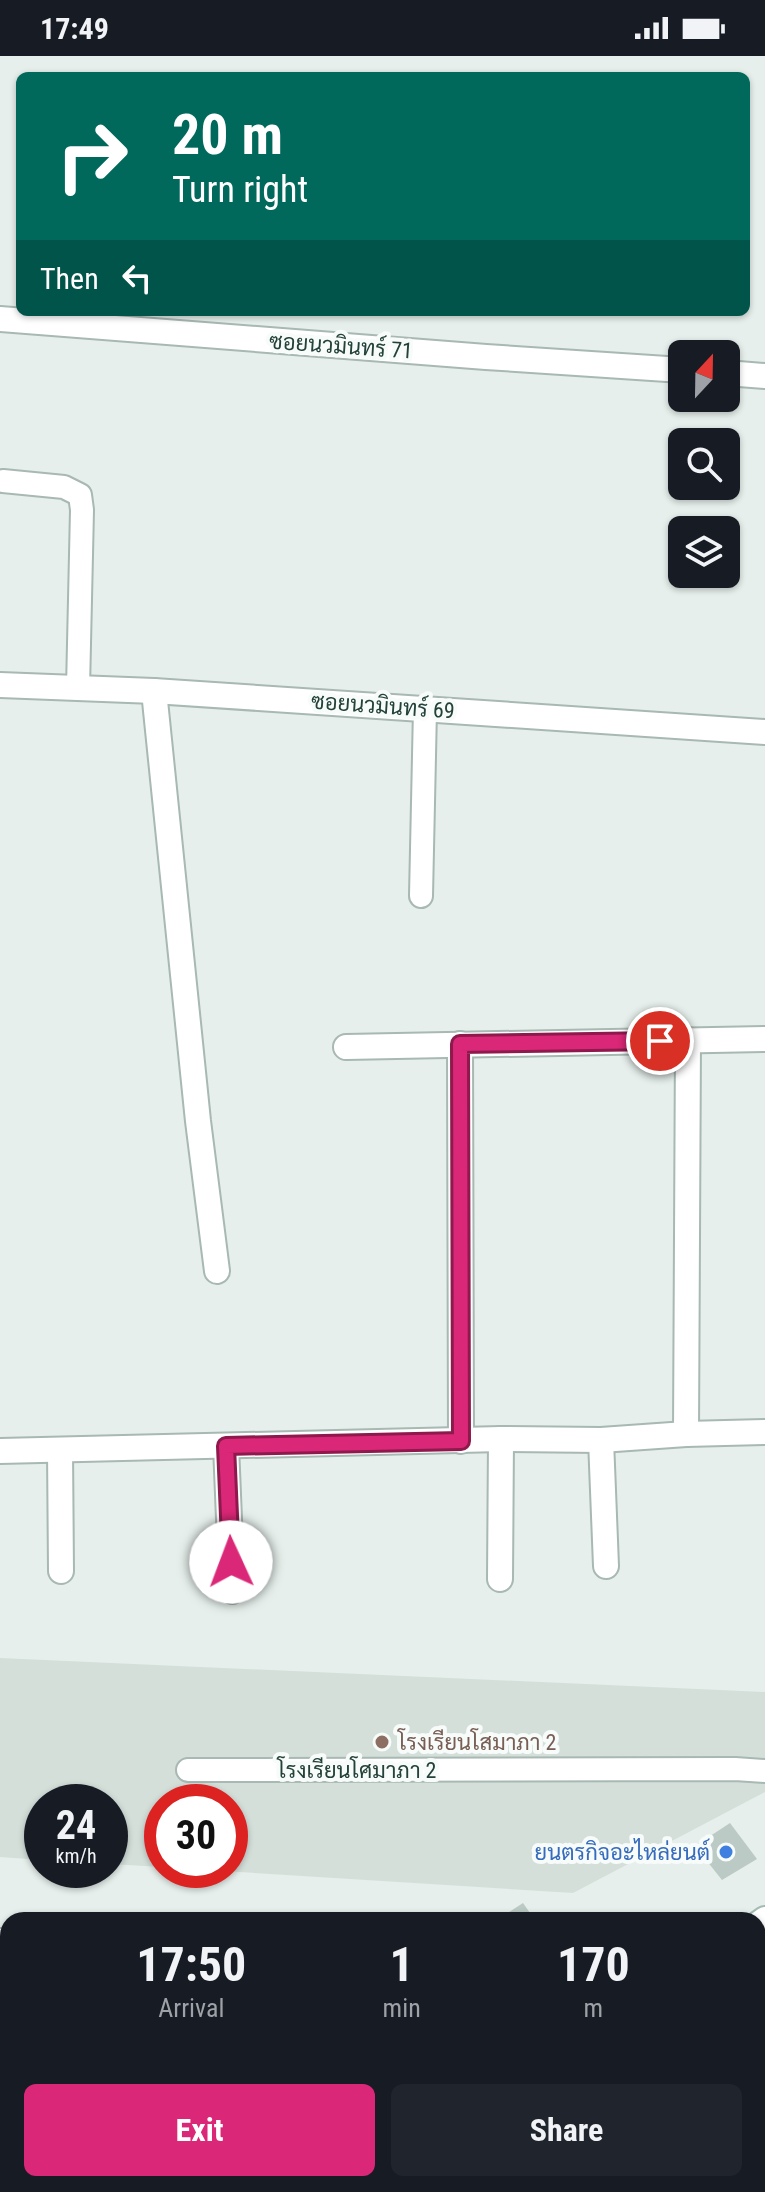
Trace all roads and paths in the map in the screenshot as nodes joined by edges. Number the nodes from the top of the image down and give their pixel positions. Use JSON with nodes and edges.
{"nodes":[{"id":1,"x":0,"y":319,"type":"edge"},
{"id":2,"x":668,"y":369,"type":"edge"},
{"id":3,"x":740,"y":374,"type":"edge"},
{"id":4,"x":765,"y":376,"type":"edge"},
{"id":5,"x":3,"y":481,"type":"dead end"},
{"id":6,"x":0,"y":685,"type":"edge"},
{"id":7,"x":78,"y":688,"type":"junction"},
{"id":8,"x":154,"y":691,"type":"junction"},
{"id":9,"x":425,"y":709,"type":"junction"},
{"id":10,"x":765,"y":732,"type":"edge"},
{"id":11,"x":421,"y":896,"type":"dead end"},
{"id":12,"x":765,"y":1039,"type":"edge"},
{"id":13,"x":688,"y":1040,"type":"junction"},
{"id":14,"x":460,"y":1044,"type":"junction"},
{"id":15,"x":346,"y":1047,"type":"dead end"},
{"id":16,"x":217,"y":1271,"type":"dead end"},
{"id":17,"x":765,"y":1432,"type":"edge"},
{"id":18,"x":686,"y":1434,"type":"junction"},
{"id":19,"x":501,"y":1439,"type":"junction"},
{"id":20,"x":601,"y":1440,"type":"junction"},
{"id":21,"x":461,"y":1441,"type":"junction"},
{"id":22,"x":226,"y":1446,"type":"junction"},
{"id":23,"x":60,"y":1450,"type":"junction"},
{"id":24,"x":0,"y":1451,"type":"edge"},
{"id":25,"x":606,"y":1566,"type":"dead end"},
{"id":26,"x":61,"y":1571,"type":"dead end"},
{"id":27,"x":500,"y":1579,"type":"dead end"},
{"id":28,"x":232,"y":1591,"type":"dead end"},
{"id":29,"x":188,"y":1770,"type":"dead end"},
{"id":30,"x":765,"y":1771,"type":"edge"}],
"edges":[{"from":1,"to":2,"type":"street","name":"ซอยนวมินทร์ 71"},
{"from":3,"to":4,"type":"street"},
{"from":5,"to":7,"type":"lane"},
{"from":6,"to":7,"type":"street","name":"ซอยนวมินทร์ 69"},
{"from":7,"to":8,"type":"street","name":"ซอยนวมินทร์ 69"},
{"from":8,"to":9,"type":"street","name":"ซอยนวมินทร์ 69"},
{"from":8,"to":16,"type":"street"},
{"from":9,"to":10,"type":"street","name":"ซอยนวมินทร์ 69"},
{"from":9,"to":11,"type":"lane"},
{"from":12,"to":13,"type":"street"},
{"from":13,"to":14,"type":"street"},
{"from":13,"to":18,"type":"street"},
{"from":14,"to":15,"type":"street"},
{"from":14,"to":21,"type":"street"},
{"from":17,"to":18,"type":"street"},
{"from":18,"to":20,"type":"street"},
{"from":19,"to":20,"type":"street"},
{"from":19,"to":21,"type":"street"},
{"from":19,"to":27,"type":"street"},
{"from":20,"to":25,"type":"street"},
{"from":21,"to":22,"type":"street"},
{"from":22,"to":23,"type":"street"},
{"from":22,"to":28,"type":"street"},
{"from":23,"to":24,"type":"street"},
{"from":23,"to":26,"type":"street"},
{"from":29,"to":30,"type":"lane","name":"โรงเรียนโศมาภา 2"}]}
